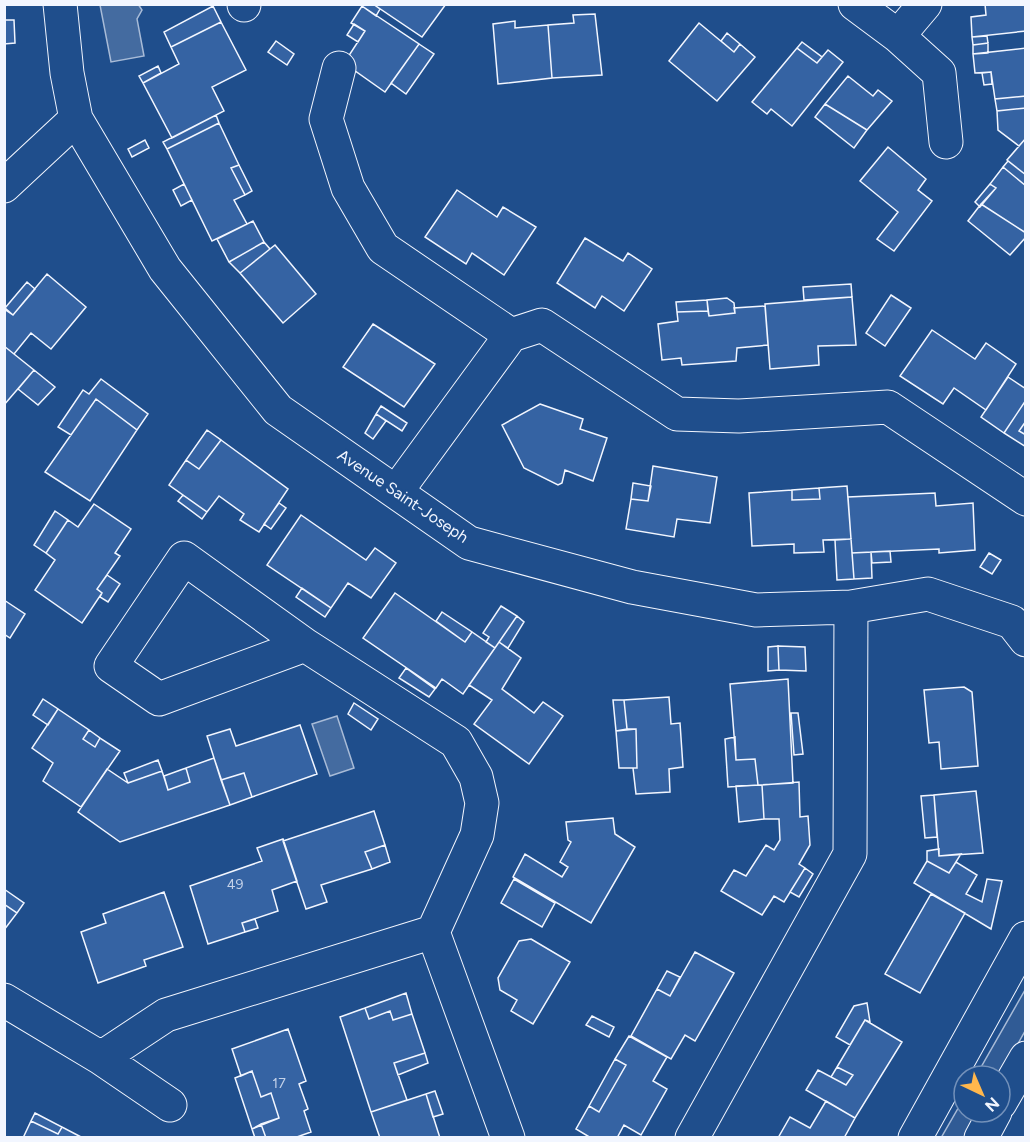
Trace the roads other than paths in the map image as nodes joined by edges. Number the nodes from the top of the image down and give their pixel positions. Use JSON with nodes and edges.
{"nodes":[{"id":1,"x":60,"y":4,"type":"edge"},
{"id":2,"x":855,"y":4,"type":"edge"},
{"id":3,"x":926,"y":4,"type":"edge"},
{"id":4,"x":898,"y":36,"type":"junction"},
{"id":5,"x":339,"y":68,"type":"dead end"},
{"id":6,"x":76,"y":120,"type":"junction"},
{"id":7,"x":946,"y":142,"type":"dead end"},
{"id":8,"x":4,"y":186,"type":"edge"},
{"id":9,"x":511,"y":335,"type":"junction"},
{"id":10,"x":396,"y":492,"type":"junction"},
{"id":11,"x":1026,"y":499,"type":"edge"},
{"id":12,"x":851,"y":607,"type":"junction"},
{"id":13,"x":1026,"y":640,"type":"edge"},
{"id":14,"x":305,"y":645,"type":"junction"},
{"id":15,"x":433,"y":932,"type":"junction"},
{"id":16,"x":1026,"y":938,"type":"edge"},
{"id":17,"x":4,"y":1000,"type":"edge"},
{"id":18,"x":101,"y":1058,"type":"junction"},
{"id":19,"x":1026,"y":1058,"type":"edge"},
{"id":20,"x":1012,"y":1082,"type":"edge"},
{"id":21,"x":170,"y":1105,"type":"dead end"},
{"id":22,"x":508,"y":1137,"type":"edge"},
{"id":23,"x":692,"y":1137,"type":"edge"},
{"id":24,"x":915,"y":1137,"type":"edge"}],
"edges":[{"from":1,"to":6,"type":"street","name":"Avenue Saint-Joseph"},
{"from":2,"to":4,"type":"street"},
{"from":3,"to":4,"type":"street"},
{"from":4,"to":7,"type":"street"},
{"from":5,"to":9,"type":"street"},
{"from":6,"to":8,"type":"street"},
{"from":6,"to":10,"type":"street","name":"Avenue Saint-Joseph"},
{"from":9,"to":10,"type":"street"},
{"from":9,"to":11,"type":"street"},
{"from":10,"to":12,"type":"street","name":"Avenue Saint-Joseph"},
{"from":12,"to":13,"type":"street","name":"Avenue Saint-Joseph"},
{"from":12,"to":23,"type":"street"},
{"from":14,"to":14,"type":"street"},
{"from":14,"to":15,"type":"street"},
{"from":15,"to":18,"type":"street"},
{"from":15,"to":22,"type":"street"},
{"from":16,"to":24,"type":"street"},
{"from":17,"to":18,"type":"street"},
{"from":18,"to":21,"type":"street"},
{"from":19,"to":20,"type":"street"}]}
